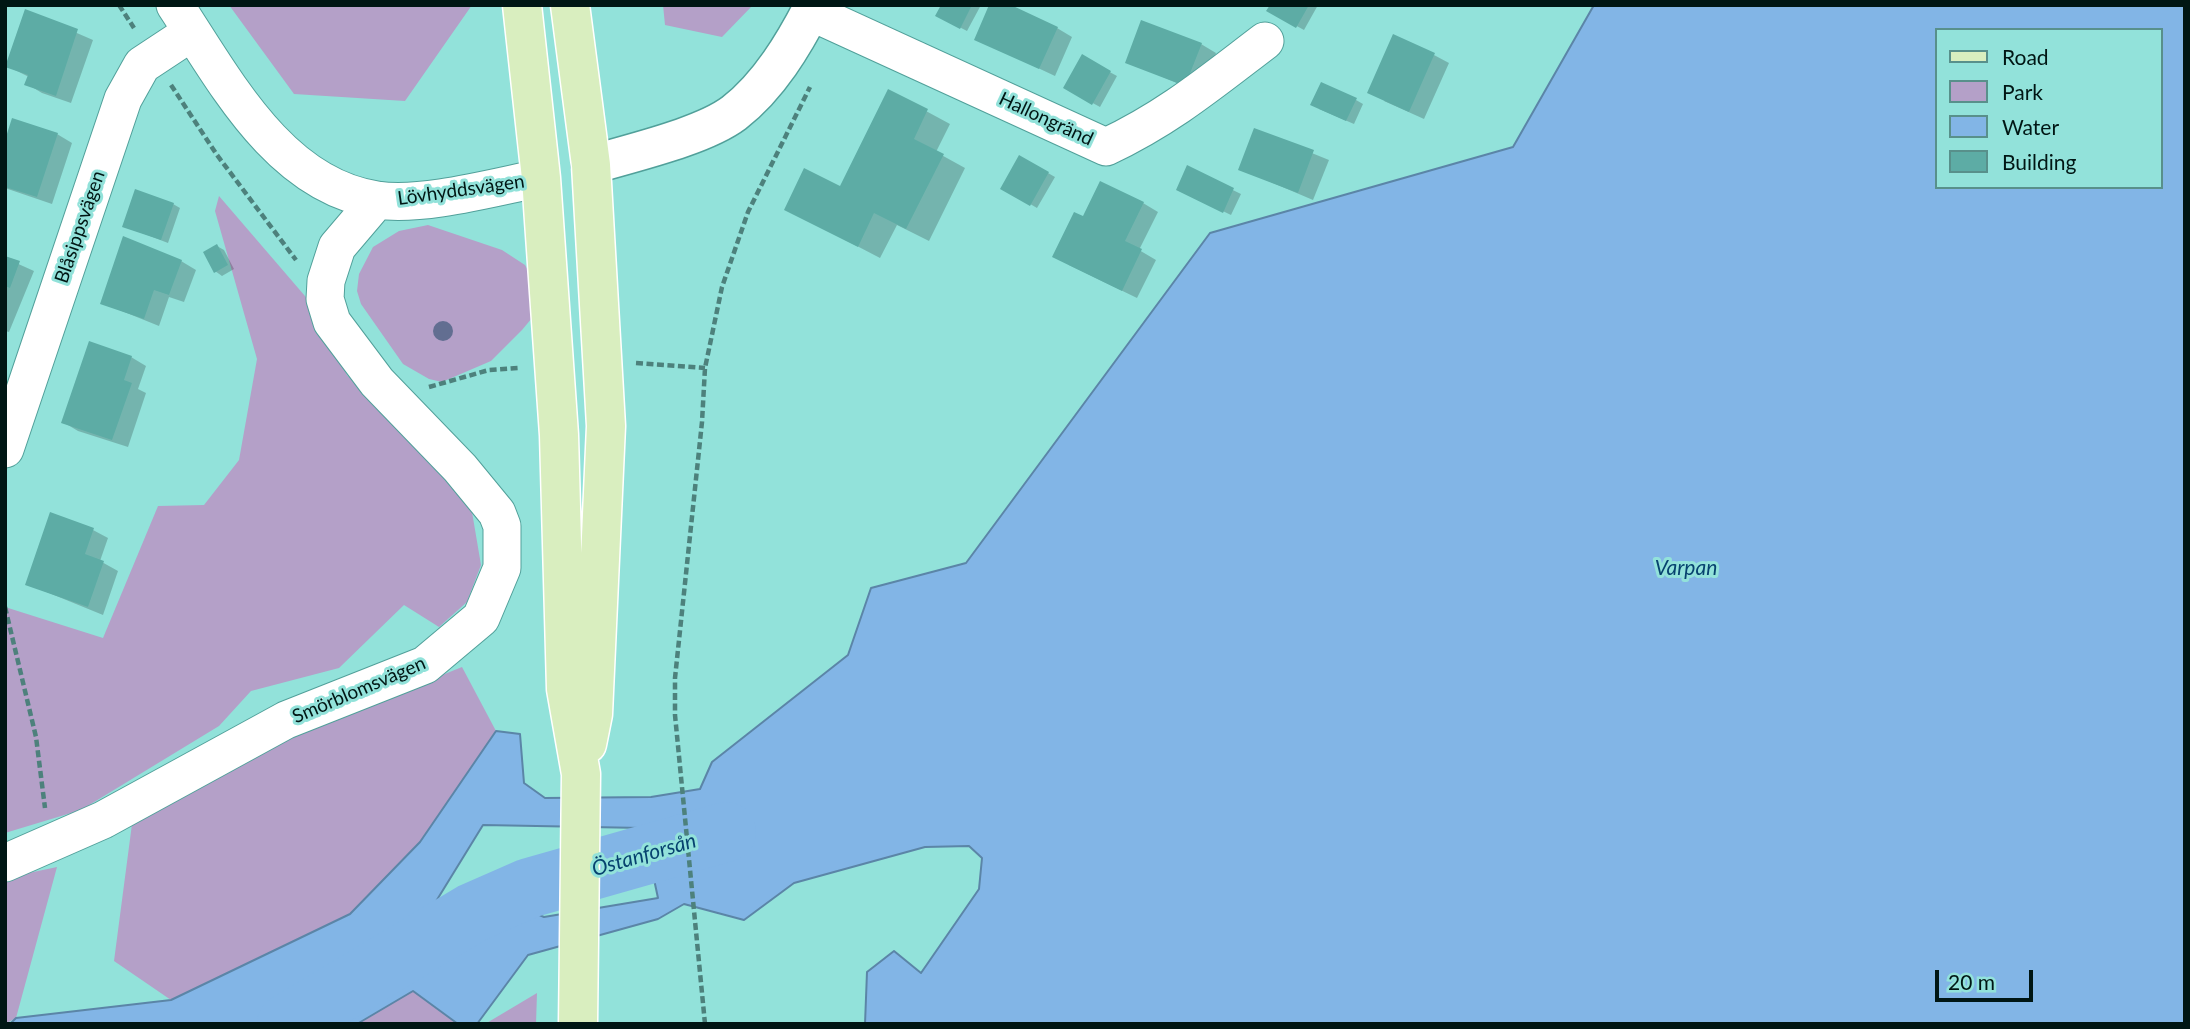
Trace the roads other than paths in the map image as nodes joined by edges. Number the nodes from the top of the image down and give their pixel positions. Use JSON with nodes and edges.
{"nodes":[{"id":1,"x":522,"y":5,"type":"edge"},
{"id":2,"x":570,"y":5,"type":"edge"},
{"id":3,"x":812,"y":9,"type":"edge"},
{"id":4,"x":184,"y":18,"type":"edge"},
{"id":5,"x":1265,"y":41,"type":"dead end"},
{"id":6,"x":591,"y":165,"type":"junction"},
{"id":7,"x":541,"y":178,"type":"junction"},
{"id":8,"x":377,"y":200,"type":"junction"},
{"id":9,"x":5,"y":449,"type":"edge"},
{"id":10,"x":581,"y":774,"type":"junction"},
{"id":11,"x":5,"y":863,"type":"edge"},
{"id":12,"x":578,"y":1024,"type":"edge"}],
"edges":[{"from":1,"to":7,"type":"main road"},
{"from":2,"to":6,"type":"main road"},
{"from":3,"to":5,"type":"street","name":"Hallongränd"},
{"from":3,"to":6,"type":"street"},
{"from":4,"to":8,"type":"street","name":"Lövhyddsvägen"},
{"from":4,"to":9,"type":"street","name":"Blåsippsvägen"},
{"from":6,"to":7,"type":"main road"},
{"from":6,"to":10,"type":"main road"},
{"from":7,"to":8,"type":"street","name":"Lövhyddsvägen"},
{"from":7,"to":10,"type":"main road"},
{"from":8,"to":11,"type":"street","name":"Smörblomsvägen"},
{"from":10,"to":12,"type":"main road"}]}
